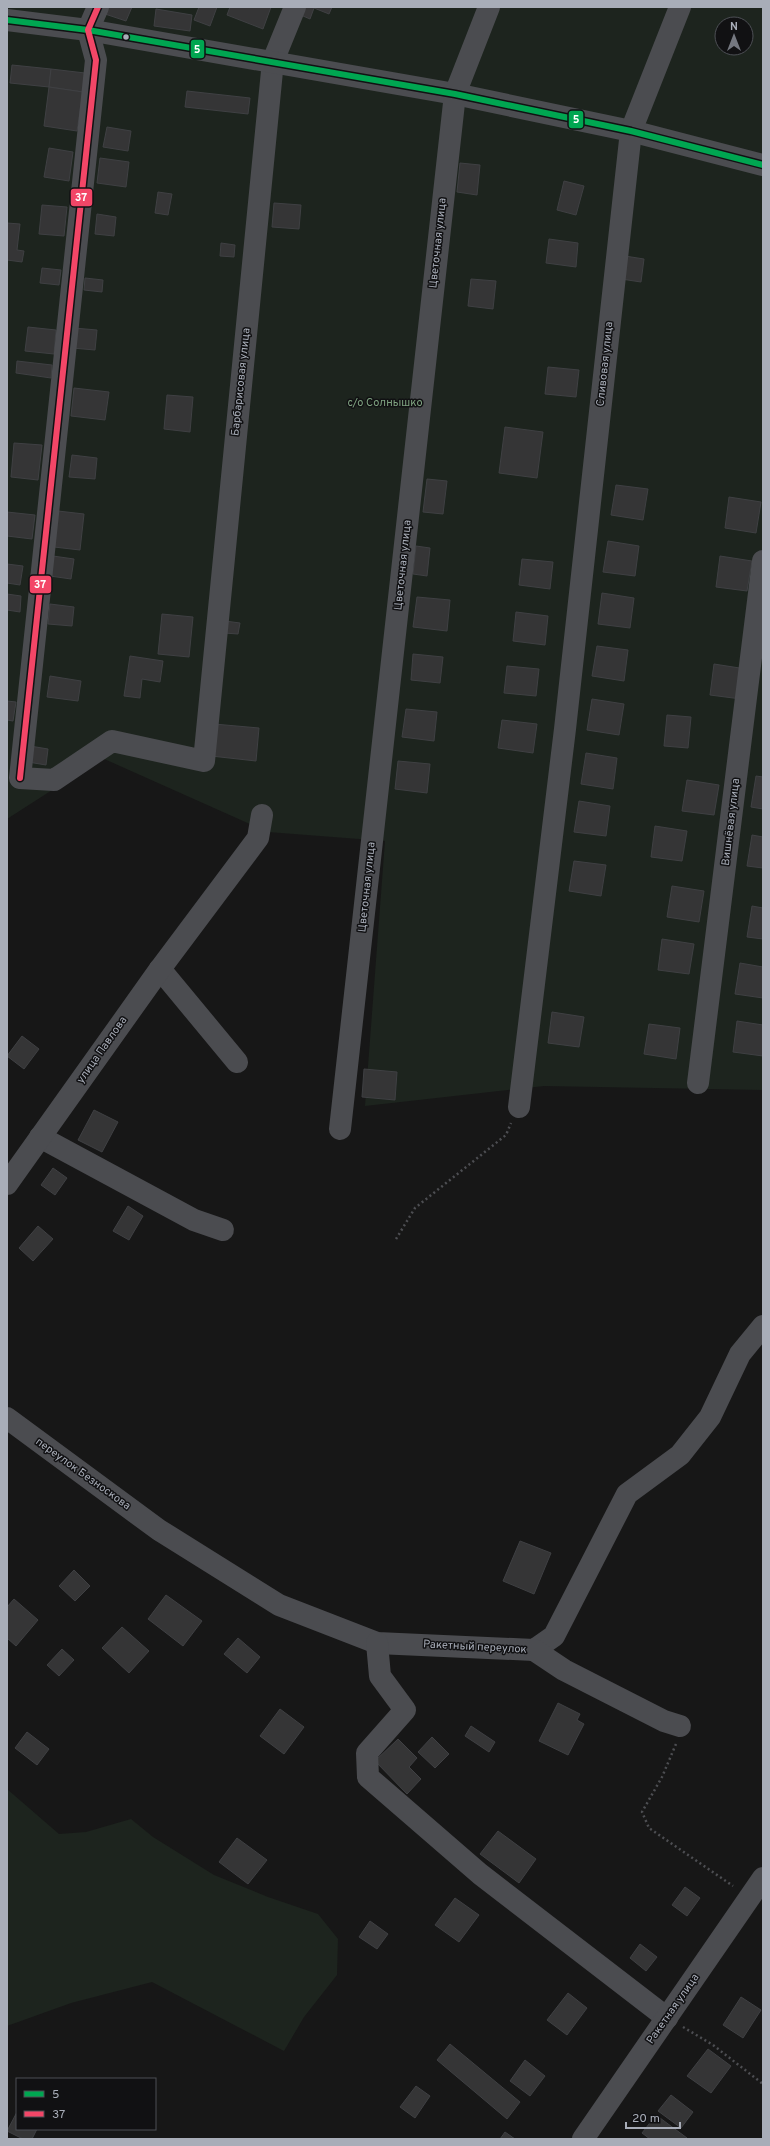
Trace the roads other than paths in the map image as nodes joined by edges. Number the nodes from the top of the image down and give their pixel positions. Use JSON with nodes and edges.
{"nodes":[{"id":1,"x":98,"y":7,"type":"edge"},
{"id":2,"x":295,"y":7,"type":"edge"},
{"id":3,"x":489,"y":7,"type":"edge"},
{"id":4,"x":680,"y":7,"type":"edge"},
{"id":5,"x":7,"y":20,"type":"edge"},
{"id":6,"x":88,"y":30,"type":"junction"},
{"id":7,"x":273,"y":61,"type":"junction"},
{"id":8,"x":455,"y":94,"type":"junction"},
{"id":9,"x":631,"y":131,"type":"junction"},
{"id":10,"x":763,"y":164,"type":"edge"},
{"id":11,"x":763,"y":561,"type":"edge"},
{"id":12,"x":262,"y":815,"type":"dead end"},
{"id":13,"x":160,"y":969,"type":"junction"},
{"id":14,"x":237,"y":1062,"type":"dead end"},
{"id":15,"x":698,"y":1083,"type":"dead end"},
{"id":16,"x":519,"y":1107,"type":"road end"},
{"id":17,"x":340,"y":1129,"type":"dead end"},
{"id":18,"x":40,"y":1138,"type":"junction"},
{"id":19,"x":7,"y":1184,"type":"edge"},
{"id":20,"x":222,"y":1230,"type":"dead end"},
{"id":21,"x":763,"y":1326,"type":"edge"},
{"id":22,"x":7,"y":1418,"type":"edge"},
{"id":23,"x":159,"y":1530,"type":"joint"},
{"id":24,"x":377,"y":1643,"type":"junction"},
{"id":25,"x":534,"y":1650,"type":"junction"},
{"id":26,"x":680,"y":1726,"type":"road end"},
{"id":27,"x":763,"y":1878,"type":"edge"},
{"id":28,"x":667,"y":2018,"type":"junction"},
{"id":29,"x":583,"y":2139,"type":"edge"}],
"edges":[{"from":1,"to":6,"type":"street"},
{"from":2,"to":7,"type":"street","name":"Барбарисовая улица"},
{"from":3,"to":8,"type":"street","name":"Цветочная улица"},
{"from":4,"to":9,"type":"street","name":"Сливовая улица"},
{"from":5,"to":6,"type":"street"},
{"from":6,"to":7,"type":"street"},
{"from":6,"to":7,"type":"street","name":"Барбарисовая улица"},
{"from":7,"to":8,"type":"street"},
{"from":8,"to":9,"type":"street"},
{"from":8,"to":17,"type":"street","name":"Цветочная улица"},
{"from":9,"to":10,"type":"street"},
{"from":9,"to":16,"type":"street","name":"Сливовая улица"},
{"from":11,"to":15,"type":"street","name":"Вишнёвая улица"},
{"from":12,"to":13,"type":"street","name":"улица Павлова"},
{"from":13,"to":14,"type":"street"},
{"from":13,"to":18,"type":"street","name":"улица Павлова"},
{"from":18,"to":19,"type":"street","name":"улица Павлова"},
{"from":18,"to":20,"type":"street"},
{"from":21,"to":25,"type":"street","name":"Ракетный переулок"},
{"from":22,"to":23,"type":"street","name":"переулок Безноскова"},
{"from":23,"to":24,"type":"street","name":"Ракетный переулок"},
{"from":24,"to":25,"type":"street","name":"Ракетный переулок"},
{"from":24,"to":28,"type":"street"},
{"from":25,"to":26,"type":"street"},
{"from":27,"to":28,"type":"street","name":"Ракетная улица"},
{"from":28,"to":29,"type":"street","name":"Ракетная улица"}]}
